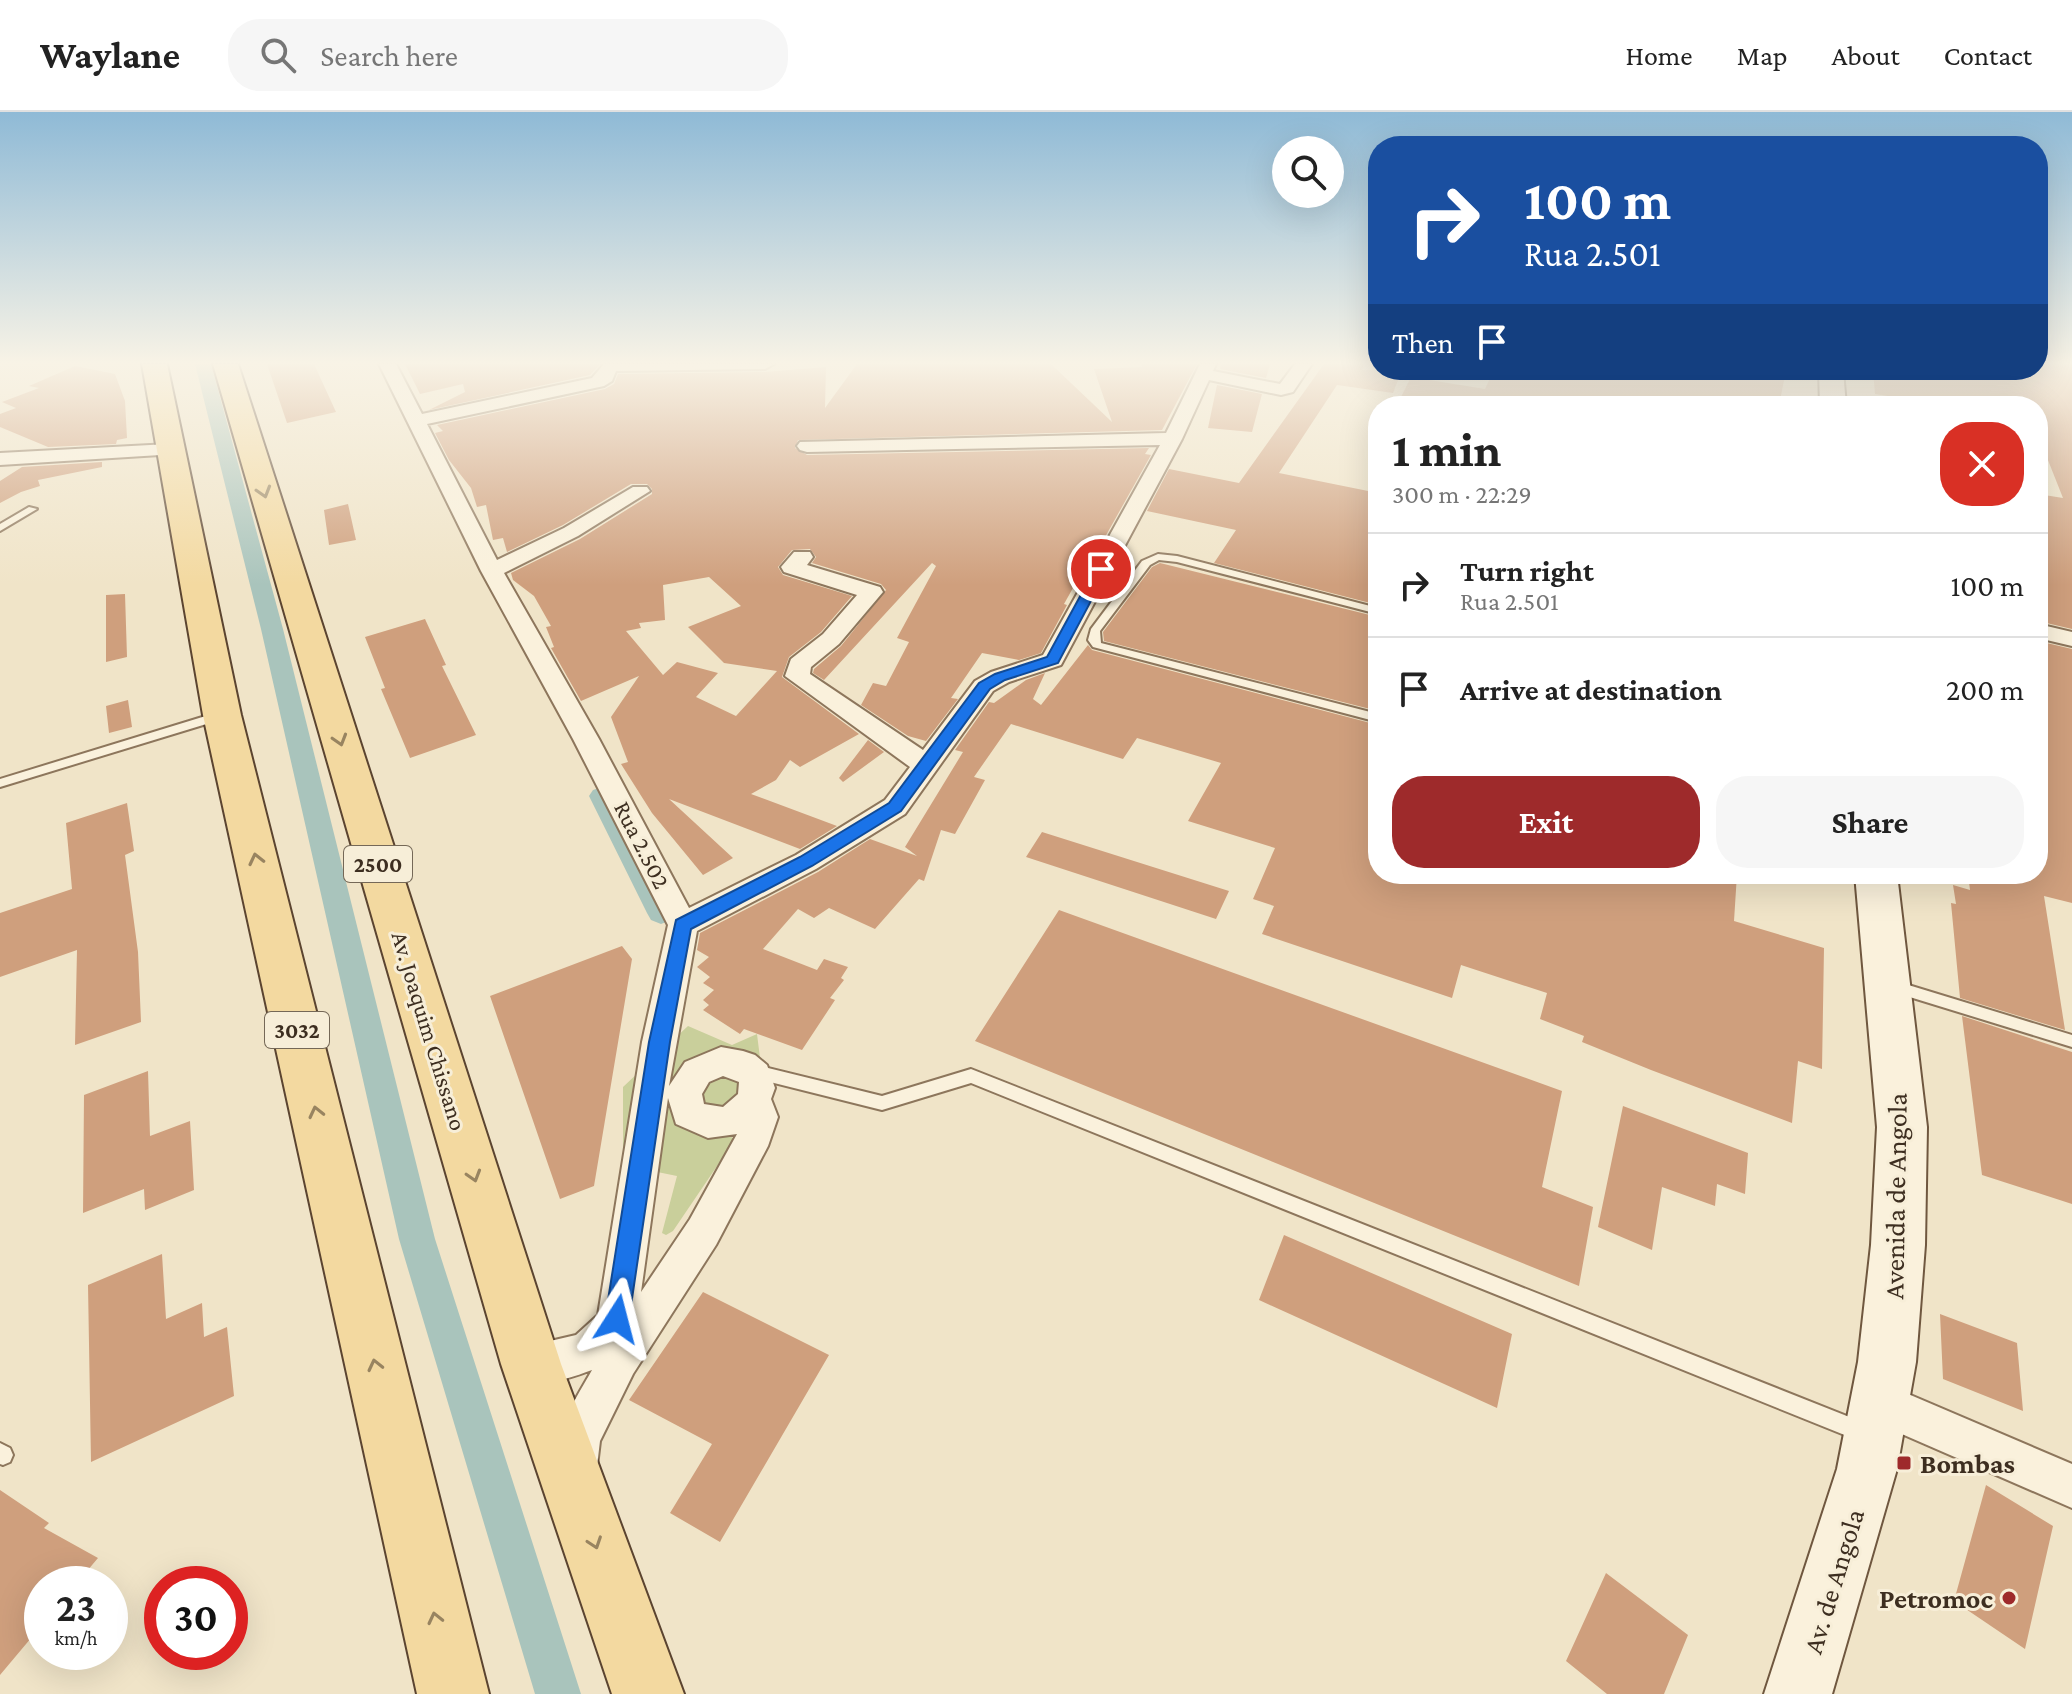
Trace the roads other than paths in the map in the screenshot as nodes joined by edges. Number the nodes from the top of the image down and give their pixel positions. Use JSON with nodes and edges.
{"nodes":[{"id":1,"x":167,"y":438,"type":"edge"},
{"id":2,"x":248,"y":438,"type":"edge"},
{"id":3,"x":424,"y":438,"type":"edge"},
{"id":4,"x":1173,"y":439,"type":"joint"},
{"id":5,"x":807,"y":446,"type":"dead end"},
{"id":6,"x":169,"y":450,"type":"junction"},
{"id":7,"x":0,"y":459,"type":"edge"},
{"id":8,"x":640,"y":491,"type":"dead end"},
{"id":9,"x":32,"y":509,"type":"dead end"},
{"id":10,"x":0,"y":528,"type":"edge"},
{"id":11,"x":802,"y":557,"type":"dead end"},
{"id":12,"x":492,"y":571,"type":"junction"},
{"id":13,"x":1368,"y":608,"type":"edge"},
{"id":14,"x":2048,"y":633,"type":"edge"},
{"id":15,"x":2072,"y":639,"type":"edge"},
{"id":16,"x":222,"y":715,"type":"junction"},
{"id":17,"x":1368,"y":715,"type":"edge"},
{"id":18,"x":927,"y":766,"type":"junction"},
{"id":19,"x":0,"y":783,"type":"edge"},
{"id":20,"x":1877,"y":884,"type":"edge"},
{"id":21,"x":683,"y":925,"type":"junction"},
{"id":22,"x":1888,"y":985,"type":"junction"},
{"id":23,"x":2072,"y":1041,"type":"edge"},
{"id":24,"x":659,"y":1042,"type":"junction"},
{"id":25,"x":708,"y":1065,"type":"junction"},
{"id":26,"x":754,"y":1086,"type":"junction"},
{"id":27,"x":684,"y":1092,"type":"junction"},
{"id":28,"x":647,"y":1118,"type":"junction"},
{"id":29,"x":531,"y":1364,"type":"junction"},
{"id":30,"x":1874,"y":1436,"type":"junction"},
{"id":31,"x":573,"y":1480,"type":"junction"},
{"id":32,"x":2072,"y":1486,"type":"edge"},
{"id":33,"x":453,"y":1694,"type":"edge"},
{"id":34,"x":648,"y":1694,"type":"edge"},
{"id":35,"x":1798,"y":1694,"type":"edge"}],
"edges":[{"from":1,"to":6,"type":"main road","number":"3032"},
{"from":2,"to":29,"type":"main road","name":"Av. Joaquim Chissano","number":"2500","one_way":true},
{"from":3,"to":12,"type":"street","name":"Rua 2.502"},
{"from":4,"to":5,"type":"street"},
{"from":4,"to":18,"type":"street"},
{"from":6,"to":7,"type":"street"},
{"from":6,"to":16,"type":"main road","number":"3032"},
{"from":8,"to":12,"type":"street"},
{"from":9,"to":10,"type":"lane"},
{"from":11,"to":18,"type":"street"},
{"from":12,"to":21,"type":"street","name":"Rua 2.502"},
{"from":13,"to":17,"type":"lane"},
{"from":14,"to":15,"type":"street"},
{"from":16,"to":19,"type":"lane"},
{"from":33,"to":16,"type":"main road","number":"3032","one_way":true},
{"from":18,"to":21,"type":"street"},
{"from":20,"to":22,"type":"main road","name":"Avenida de Angola"},
{"from":21,"to":24,"type":"street"},
{"from":22,"to":23,"type":"lane"},
{"from":22,"to":30,"type":"main road","name":"Avenida de Angola"},
{"from":24,"to":25,"type":"street"},
{"from":24,"to":28,"type":"street"},
{"from":25,"to":26,"type":"street"},
{"from":25,"to":27,"type":"street"},
{"from":26,"to":27,"type":"street"},
{"from":26,"to":30,"type":"lane"},
{"from":26,"to":31,"type":"street"},
{"from":27,"to":28,"type":"street"},
{"from":28,"to":29,"type":"street"},
{"from":29,"to":31,"type":"main road","name":"Av. Joaquim Chissano"},
{"from":30,"to":32,"type":"street"},
{"from":30,"to":35,"type":"main road","name":"Av. de Angola"},
{"from":31,"to":34,"type":"main road","name":"Av. Joaquim Chissano","one_way":true}]}
